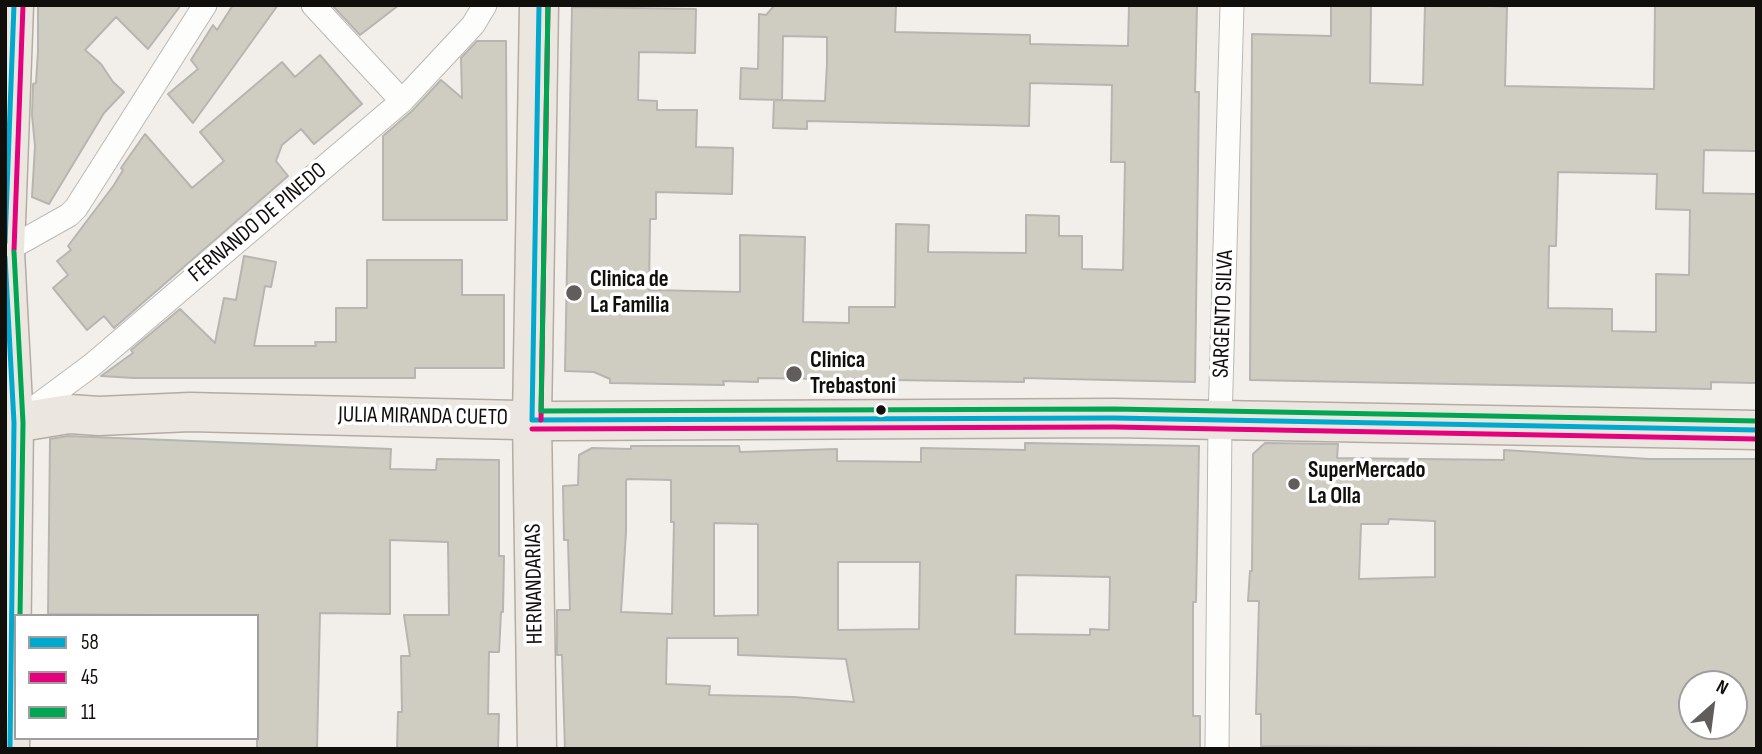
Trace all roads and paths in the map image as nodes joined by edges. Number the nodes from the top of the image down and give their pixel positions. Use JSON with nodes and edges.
{"nodes":[{"id":1,"x":14,"y":5,"type":"edge"},
{"id":2,"x":205,"y":5,"type":"edge"},
{"id":3,"x":313,"y":5,"type":"edge"},
{"id":4,"x":485,"y":5,"type":"edge"},
{"id":5,"x":539,"y":5,"type":"edge"},
{"id":6,"x":1232,"y":5,"type":"edge"},
{"id":7,"x":402,"y":101,"type":"junction"},
{"id":8,"x":5,"y":251,"type":"edge"},
{"id":9,"x":532,"y":420,"type":"junction"},
{"id":10,"x":1220,"y":421,"type":"junction"},
{"id":11,"x":14,"y":423,"type":"junction"},
{"id":12,"x":1757,"y":429,"type":"edge"},
{"id":13,"x":10,"y":749,"type":"edge"},
{"id":14,"x":537,"y":749,"type":"edge"},
{"id":15,"x":1217,"y":749,"type":"edge"}],
"edges":[{"from":1,"to":8,"type":"highway"},
{"from":2,"to":8,"type":"street"},
{"from":3,"to":7,"type":"street"},
{"from":4,"to":7,"type":"street","name":"FERNANDO DE PINEDO"},
{"from":5,"to":9,"type":"highway","name":"HERNANDARIAS"},
{"from":6,"to":10,"type":"street","name":"SARGENTO SILVA"},
{"from":7,"to":11,"type":"street","name":"FERNANDO DE PINEDO"},
{"from":8,"to":11,"type":"highway"},
{"from":9,"to":10,"type":"highway","name":"JULIA MIRANDA CUETO"},
{"from":9,"to":11,"type":"highway","name":"JULIA MIRANDA CUETO"},
{"from":9,"to":14,"type":"highway","name":"HERNANDARIAS"},
{"from":10,"to":12,"type":"highway","name":"JULIA MIRANDA CUETO"},
{"from":10,"to":15,"type":"street","name":"SARGENTO SILVA"},
{"from":11,"to":13,"type":"highway"}]}
